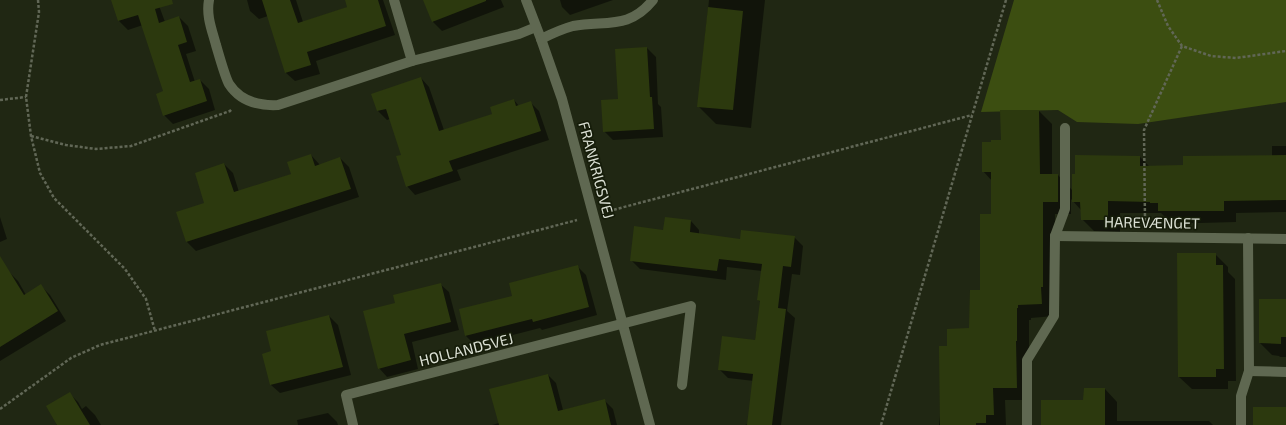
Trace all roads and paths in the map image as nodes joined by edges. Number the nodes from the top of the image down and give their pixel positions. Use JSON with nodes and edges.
{"nodes":[{"id":1,"x":38,"y":0,"type":"edge"},
{"id":2,"x":209,"y":0,"type":"edge"},
{"id":3,"x":394,"y":0,"type":"edge"},
{"id":4,"x":526,"y":0,"type":"edge"},
{"id":5,"x":653,"y":0,"type":"edge"},
{"id":6,"x":1006,"y":0,"type":"edge"},
{"id":7,"x":1157,"y":0,"type":"edge"},
{"id":8,"x":536,"y":27,"type":"junction"},
{"id":9,"x":541,"y":39,"type":"junction"},
{"id":10,"x":1182,"y":46,"type":"junction"},
{"id":11,"x":1286,"y":51,"type":"edge"},
{"id":12,"x":412,"y":61,"type":"junction"},
{"id":13,"x":26,"y":97,"type":"junction"},
{"id":14,"x":242,"y":97,"type":"junction"},
{"id":15,"x":0,"y":100,"type":"edge"},
{"id":16,"x":972,"y":115,"type":"junction"},
{"id":17,"x":1065,"y":128,"type":"dead end"},
{"id":18,"x":31,"y":136,"type":"junction"},
{"id":19,"x":594,"y":216,"type":"junction"},
{"id":20,"x":1054,"y":236,"type":"junction"},
{"id":21,"x":1145,"y":237,"type":"junction"},
{"id":22,"x":1248,"y":238,"type":"junction"},
{"id":23,"x":1286,"y":239,"type":"edge"},
{"id":24,"x":623,"y":324,"type":"junction"},
{"id":25,"x":155,"y":331,"type":"junction"},
{"id":26,"x":1249,"y":371,"type":"junction"},
{"id":27,"x":1286,"y":372,"type":"edge"},
{"id":28,"x":682,"y":385,"type":"dead end"},
{"id":29,"x":0,"y":409,"type":"edge"},
{"id":30,"x":353,"y":425,"type":"edge"},
{"id":31,"x":650,"y":425,"type":"edge"},
{"id":32,"x":881,"y":425,"type":"edge"},
{"id":33,"x":1027,"y":425,"type":"edge"},
{"id":34,"x":1241,"y":425,"type":"edge"}],
"edges":[{"from":1,"to":13,"type":"path"},
{"from":2,"to":14,"type":"street"},
{"from":3,"to":12,"type":"street"},
{"from":4,"to":8,"type":"street","name":"FRANKRIGSVEJ"},
{"from":5,"to":9,"type":"street"},
{"from":6,"to":16,"type":"path"},
{"from":7,"to":10,"type":"path"},
{"from":8,"to":9,"type":"street","name":"FRANKRIGSVEJ"},
{"from":8,"to":12,"type":"street"},
{"from":9,"to":19,"type":"street","name":"FRANKRIGSVEJ"},
{"from":10,"to":11,"type":"path"},
{"from":10,"to":21,"type":"path"},
{"from":12,"to":14,"type":"street"},
{"from":13,"to":15,"type":"path"},
{"from":13,"to":18,"type":"path"},
{"from":14,"to":18,"type":"path"},
{"from":16,"to":19,"type":"path"},
{"from":16,"to":32,"type":"path"},
{"from":17,"to":20,"type":"street"},
{"from":18,"to":25,"type":"path"},
{"from":19,"to":24,"type":"street","name":"FRANKRIGSVEJ"},
{"from":19,"to":25,"type":"path"},
{"from":20,"to":21,"type":"street","name":"HAREVÆNGET"},
{"from":20,"to":33,"type":"street"},
{"from":21,"to":22,"type":"street","name":"HAREVÆNGET"},
{"from":22,"to":23,"type":"street","name":"HAREVÆNGET"},
{"from":22,"to":26,"type":"street"},
{"from":24,"to":28,"type":"street"},
{"from":24,"to":30,"type":"street","name":"HOLLANDSVEJ"},
{"from":24,"to":31,"type":"street","name":"FRANKRIGSVEJ"},
{"from":25,"to":29,"type":"path"},
{"from":26,"to":27,"type":"street"},
{"from":26,"to":34,"type":"street"}]}
